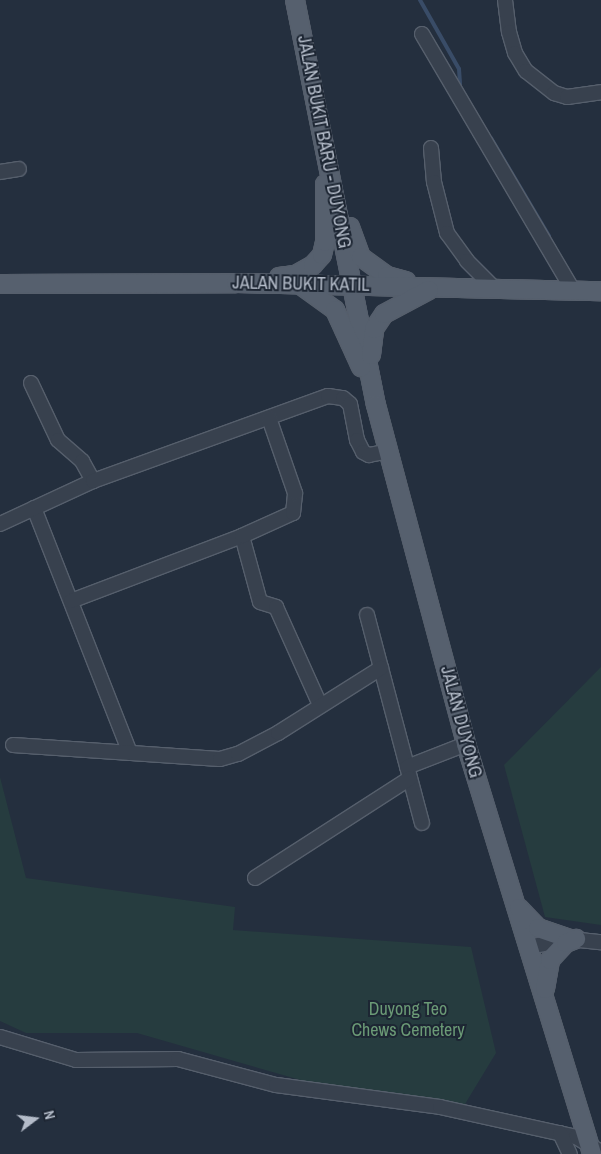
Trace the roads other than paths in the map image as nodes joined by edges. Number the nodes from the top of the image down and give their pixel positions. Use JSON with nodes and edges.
{"nodes":[{"id":1,"x":294,"y":0,"type":"edge"},
{"id":2,"x":505,"y":0,"type":"edge"},
{"id":3,"x":422,"y":34,"type":"dead end"},
{"id":4,"x":601,"y":92,"type":"edge"},
{"id":5,"x":324,"y":138,"type":"junction"},
{"id":6,"x":431,"y":148,"type":"dead end"},
{"id":7,"x":19,"y":169,"type":"dead end"},
{"id":8,"x":0,"y":172,"type":"edge"},
{"id":9,"x":236,"y":283,"type":"junction"},
{"id":10,"x":0,"y":284,"type":"edge"},
{"id":11,"x":299,"y":284,"type":"junction"},
{"id":12,"x":352,"y":285,"type":"junction"},
{"id":13,"x":432,"y":288,"type":"junction"},
{"id":14,"x":496,"y":290,"type":"junction"},
{"id":15,"x":573,"y":290,"type":"junction"},
{"id":16,"x":601,"y":291,"type":"edge"},
{"id":17,"x":370,"y":371,"type":"junction"},
{"id":18,"x":31,"y":383,"type":"dead end"},
{"id":19,"x":376,"y":405,"type":"junction"},
{"id":20,"x":268,"y":418,"type":"junction"},
{"id":21,"x":389,"y":452,"type":"junction"},
{"id":22,"x":93,"y":481,"type":"junction"},
{"id":23,"x":34,"y":508,"type":"junction"},
{"id":24,"x":0,"y":524,"type":"edge"},
{"id":25,"x":242,"y":536,"type":"junction"},
{"id":26,"x":71,"y":601,"type":"junction"},
{"id":27,"x":367,"y":615,"type":"dead end"},
{"id":28,"x":381,"y":668,"type":"junction"},
{"id":29,"x":320,"y":705,"type":"junction"},
{"id":30,"x":466,"y":744,"type":"junction"},
{"id":31,"x":13,"y":745,"type":"dead end"},
{"id":32,"x":130,"y":753,"type":"junction"},
{"id":33,"x":408,"y":772,"type":"junction"},
{"id":34,"x":422,"y":823,"type":"dead end"},
{"id":35,"x":255,"y":878,"type":"dead end"},
{"id":36,"x":514,"y":901,"type":"junction"},
{"id":37,"x":573,"y":939,"type":"junction"},
{"id":38,"x":601,"y":942,"type":"edge"},
{"id":39,"x":528,"y":947,"type":"junction"},
{"id":40,"x":548,"y":1006,"type":"junction"},
{"id":41,"x":0,"y":1037,"type":"edge"},
{"id":42,"x":560,"y":1133,"type":"junction"},
{"id":43,"x":594,"y":1150,"type":"edge"},
{"id":44,"x":570,"y":1154,"type":"edge"}],
"edges":[{"from":1,"to":5,"type":"main road","name":"JALAN BUKIT BARU - DUYONG"},
{"from":2,"to":4,"type":"street"},
{"from":3,"to":15,"type":"street"},
{"from":5,"to":9,"type":"main road"},
{"from":5,"to":12,"type":"main road","name":"JALAN BUKIT BARU - DUYONG"},
{"from":5,"to":13,"type":"main road"},
{"from":6,"to":14,"type":"street"},
{"from":7,"to":8,"type":"street"},
{"from":9,"to":10,"type":"main road","name":"JALAN BUKIT KATIL"},
{"from":9,"to":11,"type":"main road","name":"JALAN BUKIT KATIL"},
{"from":11,"to":12,"type":"main road","name":"JALAN BUKIT KATIL"},
{"from":11,"to":19,"type":"main road"},
{"from":12,"to":13,"type":"main road","name":"JALAN BUKIT KATIL"},
{"from":12,"to":17,"type":"main road","name":"JALAN DUYONG"},
{"from":13,"to":14,"type":"main road","name":"JALAN BUKIT KATIL"},
{"from":13,"to":17,"type":"main road"},
{"from":14,"to":15,"type":"main road","name":"JALAN BUKIT KATIL"},
{"from":15,"to":16,"type":"main road","name":"JALAN BUKIT KATIL"},
{"from":17,"to":19,"type":"main road","name":"JALAN DUYONG"},
{"from":18,"to":22,"type":"street"},
{"from":19,"to":21,"type":"main road","name":"JALAN DUYONG"},
{"from":20,"to":21,"type":"street"},
{"from":20,"to":22,"type":"street"},
{"from":20,"to":25,"type":"street"},
{"from":21,"to":30,"type":"main road","name":"JALAN DUYONG"},
{"from":22,"to":23,"type":"street"},
{"from":23,"to":24,"type":"street"},
{"from":23,"to":26,"type":"street"},
{"from":25,"to":26,"type":"street"},
{"from":25,"to":29,"type":"street"},
{"from":26,"to":32,"type":"street"},
{"from":27,"to":28,"type":"street"},
{"from":28,"to":29,"type":"street"},
{"from":28,"to":33,"type":"street"},
{"from":29,"to":32,"type":"street"},
{"from":30,"to":33,"type":"street"},
{"from":30,"to":36,"type":"main road","name":"JALAN DUYONG"},
{"from":31,"to":32,"type":"street"},
{"from":33,"to":34,"type":"street"},
{"from":33,"to":35,"type":"street"},
{"from":36,"to":37,"type":"main road"},
{"from":36,"to":39,"type":"main road","name":"JALAN DUYONG"},
{"from":37,"to":38,"type":"street"},
{"from":37,"to":39,"type":"street"},
{"from":37,"to":40,"type":"main road"},
{"from":39,"to":40,"type":"main road","name":"JALAN DUYONG"},
{"from":40,"to":43,"type":"main road","name":"JALAN DUYONG"},
{"from":41,"to":42,"type":"street"},
{"from":42,"to":43,"type":"street"},
{"from":42,"to":44,"type":"street"}]}
